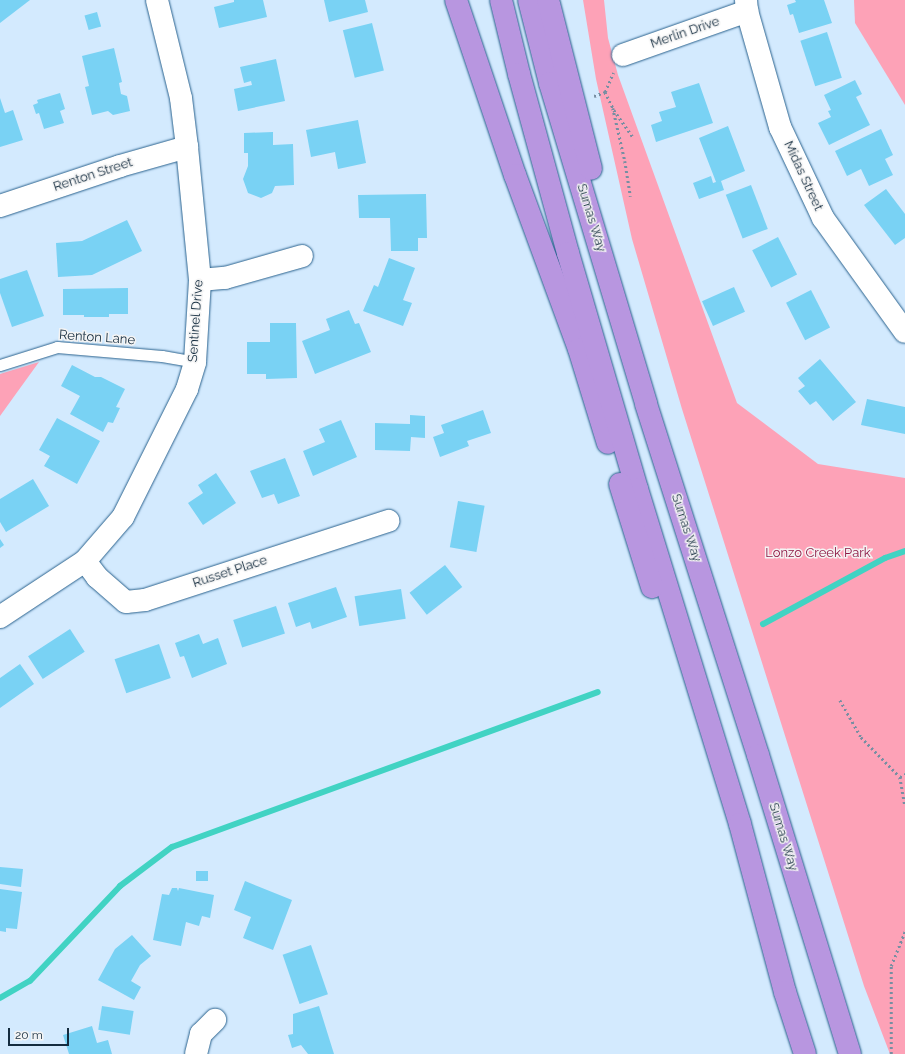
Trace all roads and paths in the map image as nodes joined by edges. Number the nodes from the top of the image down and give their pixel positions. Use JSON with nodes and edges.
{"nodes":[{"id":1,"x":157,"y":0,"type":"edge"},
{"id":2,"x":456,"y":0,"type":"edge"},
{"id":3,"x":501,"y":0,"type":"edge"},
{"id":4,"x":529,"y":0,"type":"edge"},
{"id":5,"x":548,"y":0,"type":"edge"},
{"id":6,"x":746,"y":6,"type":"edge"},
{"id":7,"x":623,"y":55,"type":"joint"},
{"id":8,"x":605,"y":92,"type":"junction"},
{"id":9,"x":573,"y":103,"type":"junction"},
{"id":10,"x":613,"y":108,"type":"junction"},
{"id":11,"x":633,"y":137,"type":"dead end"},
{"id":12,"x":187,"y":147,"type":"junction"},
{"id":13,"x":631,"y":197,"type":"dead end"},
{"id":14,"x":0,"y":206,"type":"edge"},
{"id":15,"x":302,"y":256,"type":"dead end"},
{"id":16,"x":200,"y":280,"type":"junction"},
{"id":17,"x":905,"y":332,"type":"edge"},
{"id":18,"x":195,"y":362,"type":"junction"},
{"id":19,"x":0,"y":365,"type":"edge"},
{"id":20,"x":646,"y":404,"type":"junction"},
{"id":21,"x":388,"y":521,"type":"dead end"},
{"id":22,"x":85,"y":561,"type":"junction"},
{"id":23,"x":0,"y":617,"type":"edge"},
{"id":24,"x":840,"y":700,"type":"dead end"},
{"id":25,"x":722,"y":769,"type":"junction"},
{"id":26,"x":905,"y":774,"type":"edge"},
{"id":27,"x":900,"y":777,"type":"junction"},
{"id":28,"x":905,"y":805,"type":"edge"},
{"id":29,"x":905,"y":931,"type":"edge"},
{"id":30,"x":785,"y":992,"type":"junction"},
{"id":31,"x":215,"y":1020,"type":"dead end"},
{"id":32,"x":196,"y":1054,"type":"edge"},
{"id":33,"x":805,"y":1054,"type":"edge"},
{"id":34,"x":813,"y":1054,"type":"edge"},
{"id":35,"x":850,"y":1054,"type":"edge"},
{"id":36,"x":891,"y":1054,"type":"edge"}],
"edges":[{"from":1,"to":12,"type":"street","name":"Sentinel Drive"},
{"from":2,"to":25,"type":"highway"},
{"from":3,"to":25,"type":"highway"},
{"from":4,"to":20,"type":"highway","name":"Sumas Way"},
{"from":5,"to":9,"type":"highway"},
{"from":6,"to":7,"type":"street","name":"Merlin Drive"},
{"from":6,"to":17,"type":"street","name":"Midas Street"},
{"from":7,"to":8,"type":"path"},
{"from":8,"to":9,"type":"path"},
{"from":8,"to":10,"type":"path"},
{"from":9,"to":20,"type":"highway"},
{"from":10,"to":11,"type":"path"},
{"from":10,"to":13,"type":"path"},
{"from":12,"to":14,"type":"street","name":"Renton Street"},
{"from":12,"to":16,"type":"street","name":"Sentinel Drive"},
{"from":15,"to":16,"type":"street"},
{"from":16,"to":18,"type":"street","name":"Sentinel Drive"},
{"from":18,"to":19,"type":"lane","name":"Renton Lane"},
{"from":18,"to":22,"type":"street","name":"Sentinel Drive"},
{"from":20,"to":35,"type":"highway","name":"Sumas Way"},
{"from":21,"to":22,"type":"street","name":"Russet Place"},
{"from":22,"to":23,"type":"street","name":"Sentinel Drive"},
{"from":24,"to":27,"type":"path"},
{"from":25,"to":30,"type":"highway"},
{"from":26,"to":27,"type":"path"},
{"from":27,"to":28,"type":"path"},
{"from":29,"to":36,"type":"path"},
{"from":30,"to":33,"type":"highway"},
{"from":30,"to":34,"type":"highway"},
{"from":31,"to":32,"type":"street"}]}
